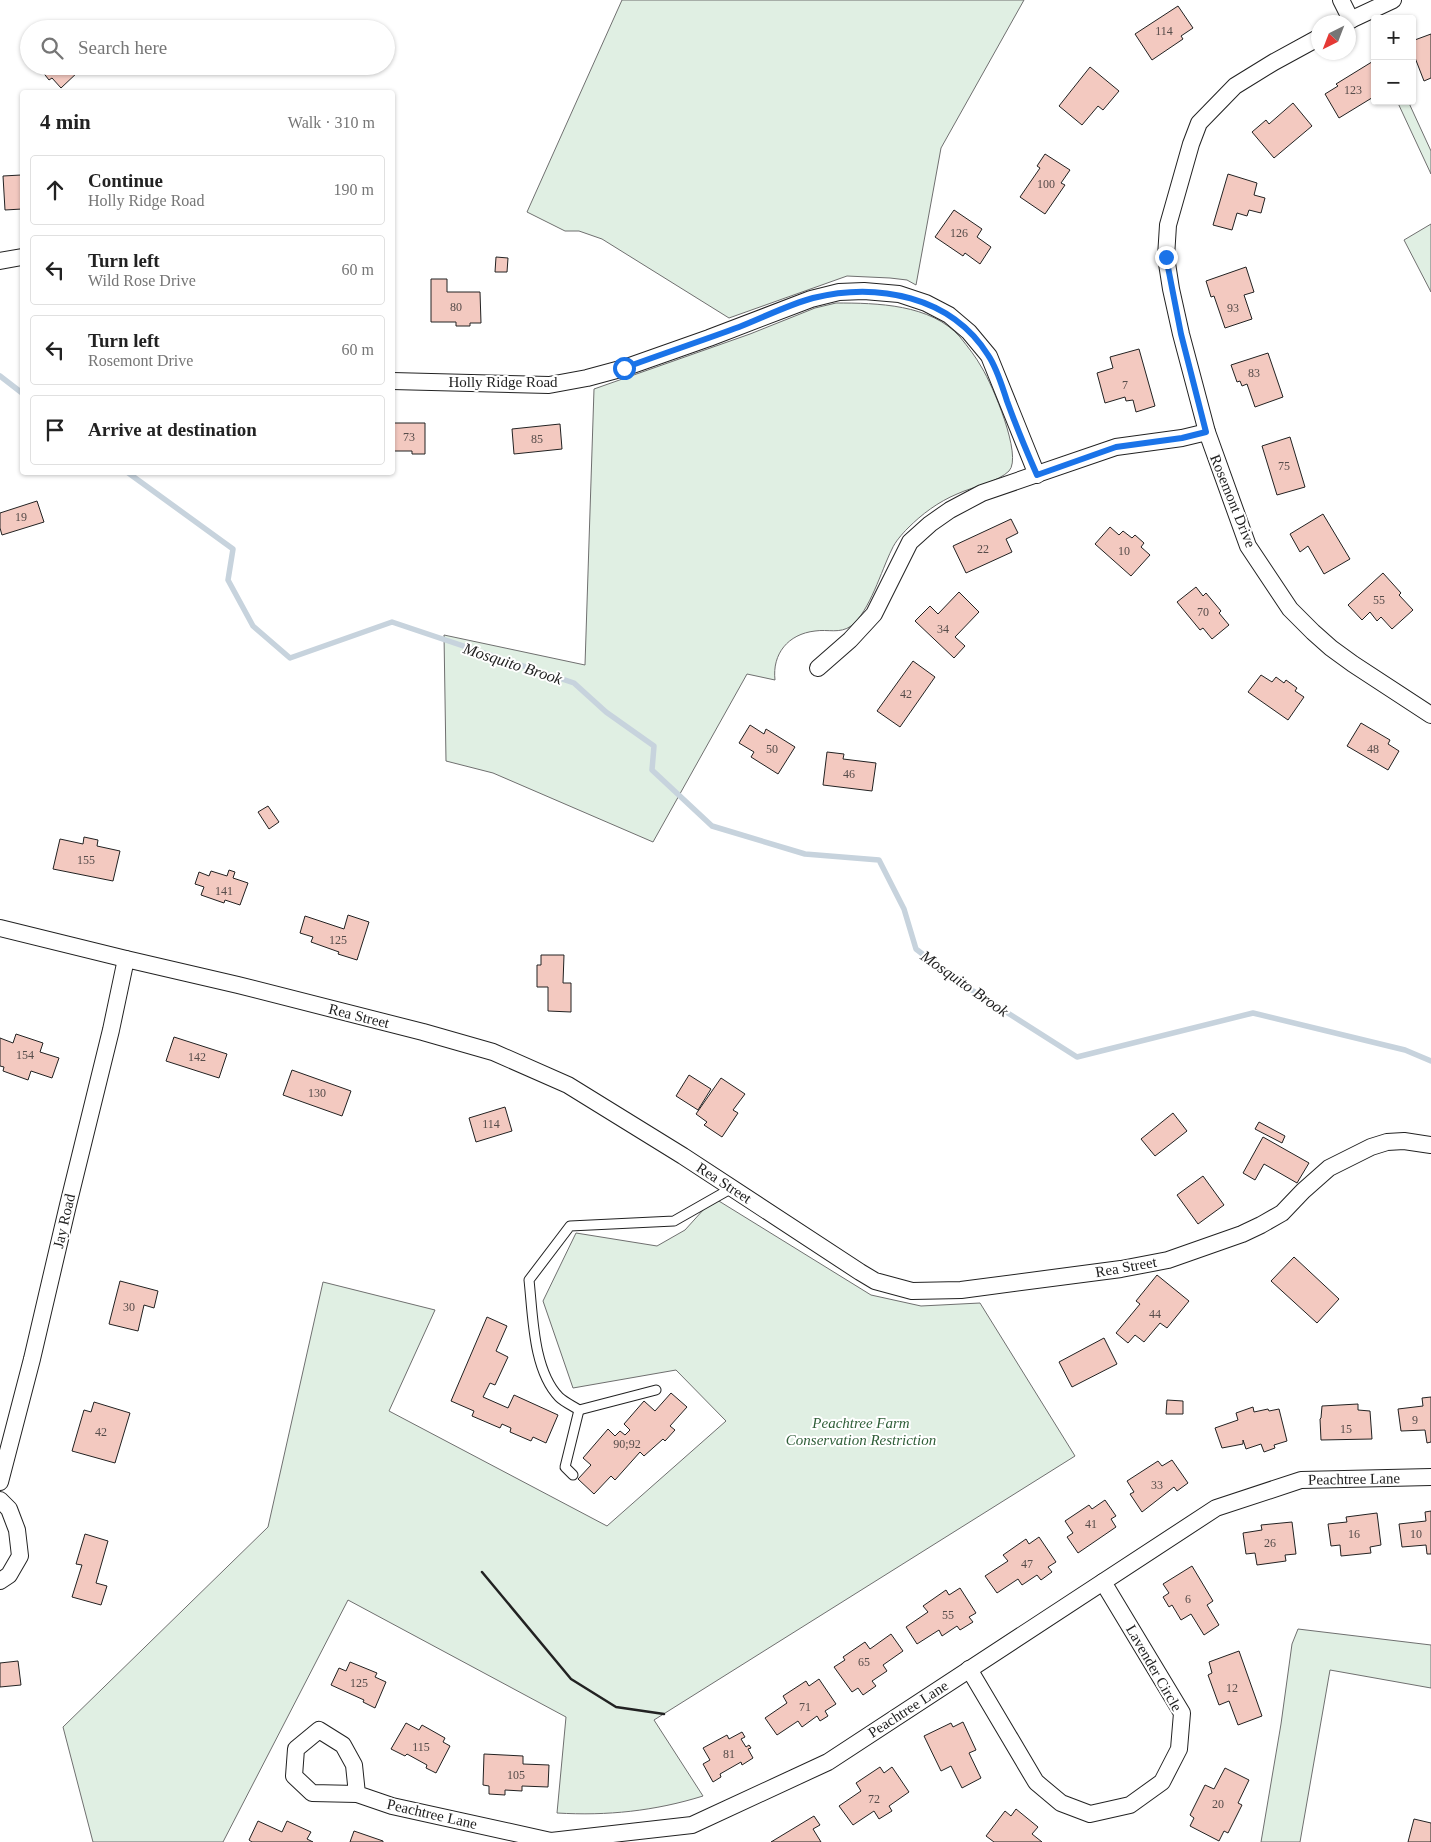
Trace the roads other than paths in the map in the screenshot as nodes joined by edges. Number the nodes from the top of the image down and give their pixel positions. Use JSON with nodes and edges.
{"nodes":[{"id":1,"x":1341,"y":0,"type":"edge"},
{"id":2,"x":1393,"y":0,"type":"edge"},
{"id":3,"x":1346,"y":15,"type":"edge"},
{"id":4,"x":1356,"y":17,"type":"edge"},
{"id":5,"x":1311,"y":42,"type":"edge"},
{"id":6,"x":20,"y":257,"type":"edge"},
{"id":7,"x":0,"y":261,"type":"edge"},
{"id":8,"x":395,"y":381,"type":"edge"},
{"id":9,"x":1206,"y":432,"type":"junction"},
{"id":10,"x":1037,"y":475,"type":"junction"},
{"id":11,"x":818,"y":668,"type":"dead end"},
{"id":12,"x":1431,"y":715,"type":"edge"},
{"id":13,"x":0,"y":928,"type":"edge"},
{"id":14,"x":126,"y":959,"type":"junction"},
{"id":15,"x":1431,"y":1145,"type":"edge"},
{"id":16,"x":732,"y":1188,"type":"junction"},
{"id":17,"x":656,"y":1390,"type":"dead end"},
{"id":18,"x":579,"y":1410,"type":"junction"},
{"id":19,"x":573,"y":1475,"type":"dead end"},
{"id":20,"x":1431,"y":1477,"type":"edge"},
{"id":21,"x":0,"y":1482,"type":"edge"},
{"id":22,"x":0,"y":1500,"type":"edge"},
{"id":23,"x":0,"y":1580,"type":"edge"},
{"id":24,"x":1103,"y":1582,"type":"junction"},
{"id":25,"x":970,"y":1670,"type":"junction"},
{"id":26,"x":357,"y":1794,"type":"junction"}],
"edges":[{"from":1,"to":3,"type":"street"},
{"from":2,"to":4,"type":"street"},
{"from":5,"to":9,"type":"street","name":"Rosemont Drive"},
{"from":6,"to":7,"type":"street"},
{"from":8,"to":10,"type":"street","name":"Holly Ridge Road"},
{"from":9,"to":10,"type":"street"},
{"from":9,"to":12,"type":"street","name":"Rosemont Drive"},
{"from":10,"to":11,"type":"street"},
{"from":13,"to":14,"type":"street","name":"Rea Street"},
{"from":14,"to":16,"type":"street","name":"Rea Street"},
{"from":14,"to":21,"type":"street","name":"Jay Road"},
{"from":15,"to":16,"type":"street","name":"Rea Street"},
{"from":16,"to":18,"type":"lane"},
{"from":17,"to":18,"type":"lane"},
{"from":18,"to":19,"type":"lane"},
{"from":20,"to":24,"type":"street","name":"Peachtree Lane"},
{"from":22,"to":23,"type":"street"},
{"from":24,"to":25,"type":"street","name":"Peachtree Lane"},
{"from":24,"to":25,"type":"street","name":"Lavender Circle"},
{"from":25,"to":26,"type":"street","name":"Peachtree Lane"},
{"from":26,"to":26,"type":"street","name":"Peachtree Lane"}]}
